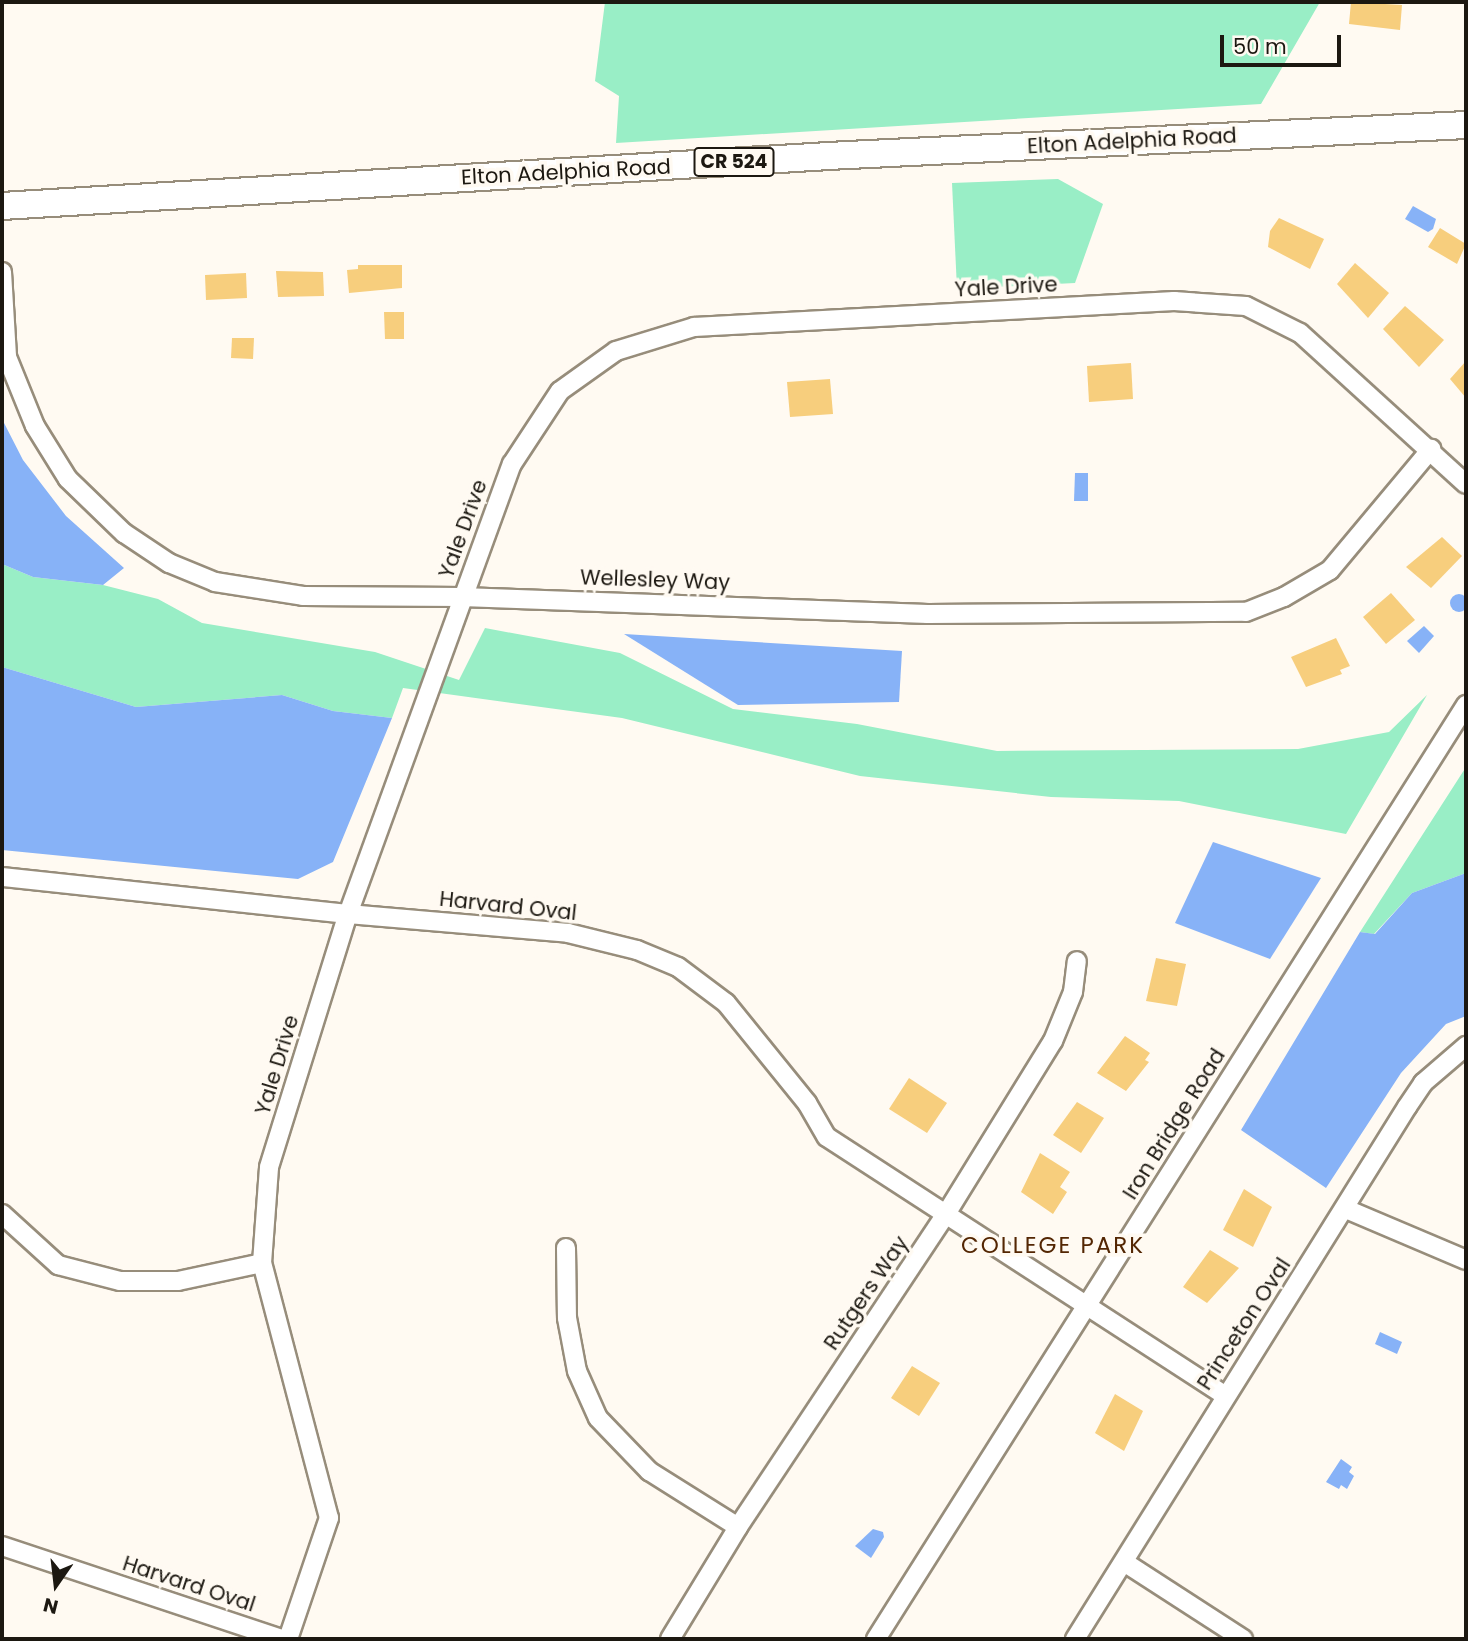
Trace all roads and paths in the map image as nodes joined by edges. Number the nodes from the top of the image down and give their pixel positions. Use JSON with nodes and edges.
{"nodes":[{"id":1,"x":1466,"y":125,"type":"edge"},
{"id":2,"x":2,"y":206,"type":"edge"},
{"id":3,"x":2,"y":272,"type":"edge"},
{"id":4,"x":1431,"y":449,"type":"junction"},
{"id":5,"x":1466,"y":484,"type":"edge"},
{"id":6,"x":462,"y":597,"type":"junction"},
{"id":7,"x":1466,"y":705,"type":"edge"},
{"id":8,"x":2,"y":877,"type":"edge"},
{"id":9,"x":348,"y":915,"type":"junction"},
{"id":10,"x":1077,"y":961,"type":"dead end"},
{"id":11,"x":1466,"y":1046,"type":"edge"},
{"id":12,"x":1346,"y":1209,"type":"junction"},
{"id":13,"x":2,"y":1214,"type":"edge"},
{"id":14,"x":946,"y":1214,"type":"junction"},
{"id":15,"x":566,"y":1248,"type":"dead end"},
{"id":16,"x":1466,"y":1260,"type":"edge"},
{"id":17,"x":262,"y":1263,"type":"junction"},
{"id":18,"x":1087,"y":1306,"type":"junction"},
{"id":19,"x":1224,"y":1395,"type":"junction"},
{"id":20,"x":738,"y":1527,"type":"junction"},
{"id":21,"x":2,"y":1546,"type":"edge"},
{"id":22,"x":1124,"y":1562,"type":"junction"},
{"id":23,"x":281,"y":1639,"type":"edge"},
{"id":24,"x":288,"y":1639,"type":"edge"},
{"id":25,"x":670,"y":1639,"type":"edge"},
{"id":26,"x":876,"y":1639,"type":"edge"},
{"id":27,"x":1075,"y":1639,"type":"edge"},
{"id":28,"x":1243,"y":1639,"type":"edge"}],
"edges":[{"from":1,"to":2,"type":"main road","name":"Elton Adelphia Road","number":"CR 524"},
{"from":3,"to":6,"type":"street","name":"Wellesley Way"},
{"from":4,"to":5,"type":"street","name":"Yale Drive"},
{"from":4,"to":6,"type":"street","name":"Wellesley Way"},
{"from":4,"to":6,"type":"street","name":"Yale Drive"},
{"from":6,"to":9,"type":"street","name":"Yale Drive"},
{"from":7,"to":18,"type":"street","name":"Iron Bridge Road"},
{"from":8,"to":9,"type":"street","name":"Harvard Oval"},
{"from":9,"to":14,"type":"street","name":"Harvard Oval"},
{"from":9,"to":17,"type":"street","name":"Yale Drive"},
{"from":10,"to":14,"type":"street","name":"Rutgers Way"},
{"from":11,"to":12,"type":"street","name":"Princeton Oval"},
{"from":12,"to":16,"type":"street"},
{"from":12,"to":19,"type":"street","name":"Princeton Oval"},
{"from":13,"to":17,"type":"street"},
{"from":14,"to":18,"type":"street","name":"Harvard Oval"},
{"from":14,"to":20,"type":"street","name":"Rutgers Way"},
{"from":15,"to":20,"type":"street"},
{"from":17,"to":24,"type":"street","name":"Yale Drive"},
{"from":18,"to":19,"type":"street","name":"Harvard Oval"},
{"from":18,"to":26,"type":"street","name":"Iron Bridge Road"},
{"from":19,"to":22,"type":"street","name":"Princeton Oval"},
{"from":20,"to":25,"type":"street","name":"Rutgers Way"},
{"from":21,"to":23,"type":"street","name":"Harvard Oval"},
{"from":22,"to":27,"type":"street","name":"Princeton Oval"},
{"from":22,"to":28,"type":"street"}]}
